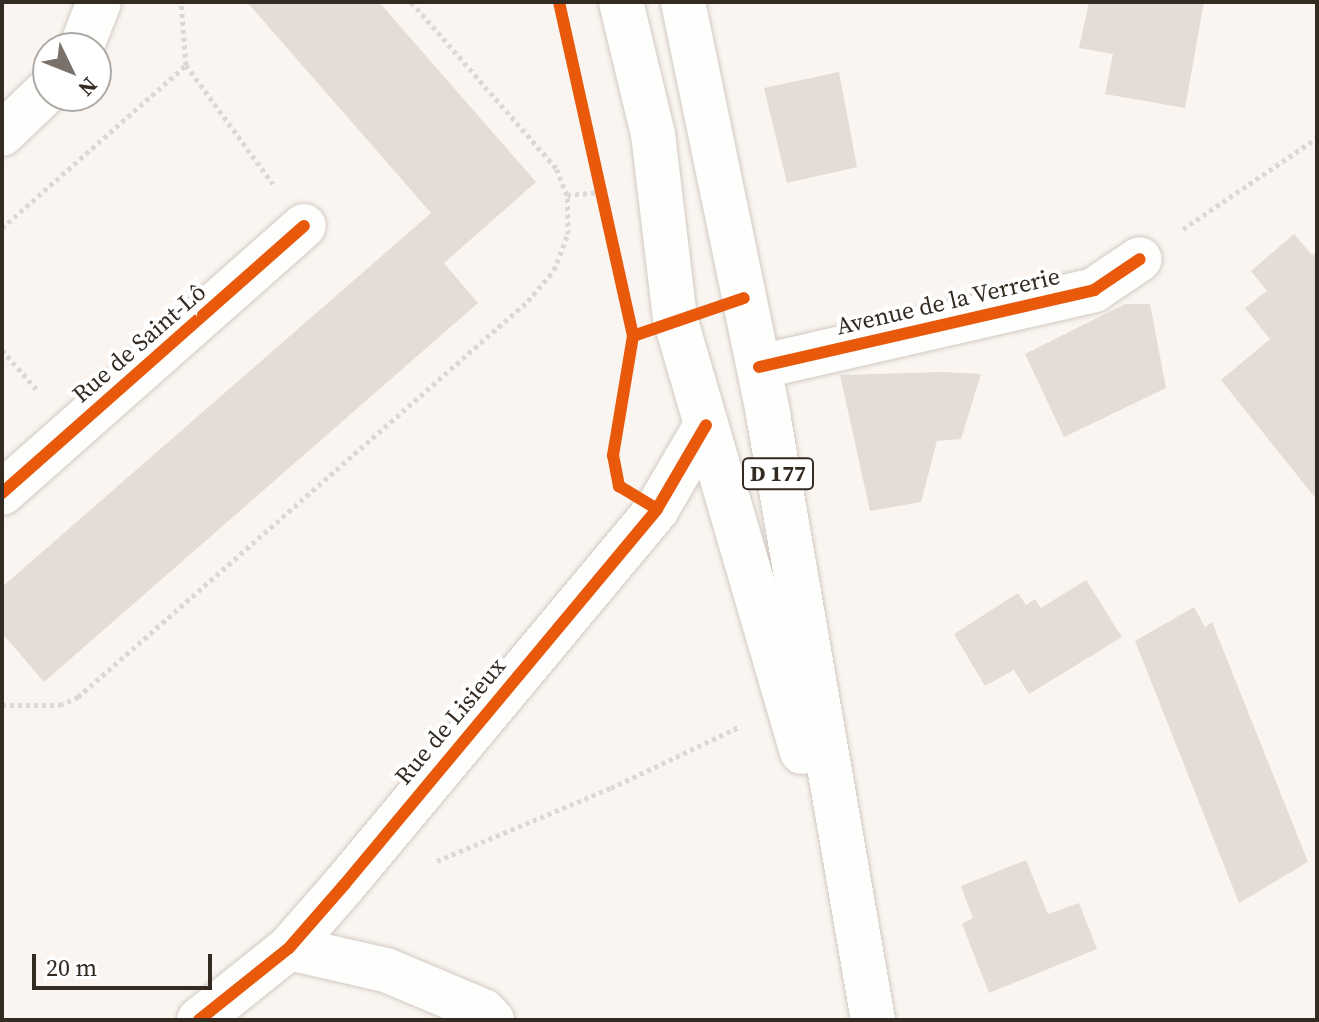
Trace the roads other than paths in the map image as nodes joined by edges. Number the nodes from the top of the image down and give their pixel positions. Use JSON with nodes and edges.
{"nodes":[{"id":1,"x":99,"y":2,"type":"edge"},
{"id":2,"x":621,"y":2,"type":"edge"},
{"id":3,"x":683,"y":2,"type":"edge"},
{"id":4,"x":87,"y":32,"type":"edge"},
{"id":5,"x":32,"y":105,"type":"edge"},
{"id":6,"x":2,"y":134,"type":"edge"},
{"id":7,"x":304,"y":226,"type":"road end"},
{"id":8,"x":1140,"y":259,"type":"road end"},
{"id":9,"x":759,"y":367,"type":"junction"},
{"id":10,"x":706,"y":425,"type":"junction"},
{"id":11,"x":2,"y":493,"type":"edge"},
{"id":12,"x":289,"y":948,"type":"junction"},
{"id":13,"x":860,"y":948,"type":"junction"},
{"id":14,"x":199,"y":1020,"type":"edge"},
{"id":15,"x":492,"y":1020,"type":"edge"},
{"id":16,"x":873,"y":1020,"type":"edge"}],
"edges":[{"from":1,"to":4,"type":"main road"},
{"from":2,"to":10,"type":"main road","number":"D 177"},
{"from":3,"to":9,"type":"main road","number":"D 177"},
{"from":5,"to":6,"type":"main road"},
{"from":7,"to":11,"type":"main road","name":"Rue de Saint-Lô"},
{"from":8,"to":9,"type":"main road","name":"Avenue de la Verrerie"},
{"from":9,"to":13,"type":"main road","number":"D 177"},
{"from":10,"to":12,"type":"main road","name":"Rue de Lisieux"},
{"from":10,"to":13,"type":"main road","number":"D 177"},
{"from":12,"to":14,"type":"main road","name":"Rue de Lisieux"},
{"from":12,"to":15,"type":"main road"},
{"from":13,"to":16,"type":"main road","number":"D 177"}]}
